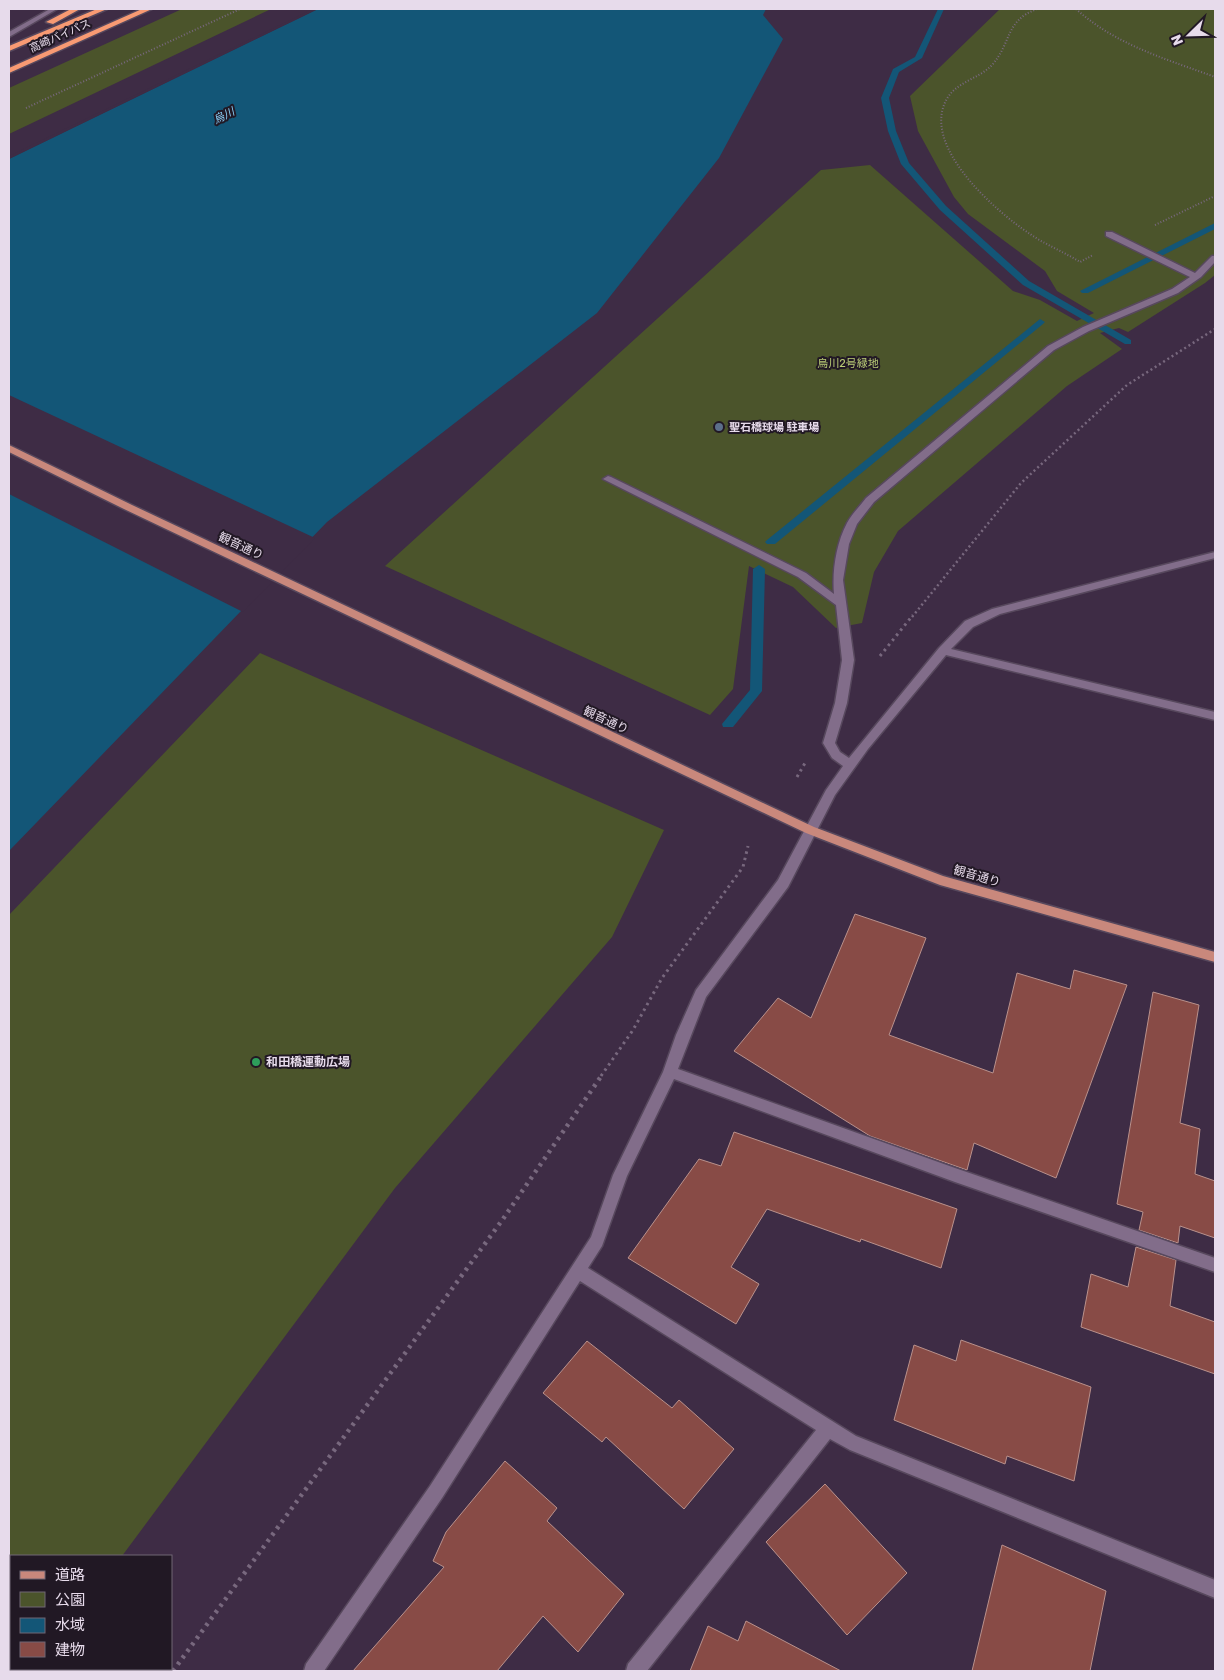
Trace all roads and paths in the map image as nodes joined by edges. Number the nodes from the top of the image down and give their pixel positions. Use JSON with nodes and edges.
{"nodes":[{"id":1,"x":54,"y":9,"type":"edge"},
{"id":2,"x":76,"y":9,"type":"edge"},
{"id":3,"x":103,"y":9,"type":"edge"},
{"id":4,"x":148,"y":9,"type":"edge"},
{"id":5,"x":240,"y":9,"type":"edge"},
{"id":6,"x":1037,"y":9,"type":"edge"},
{"id":7,"x":1076,"y":9,"type":"edge"},
{"id":8,"x":9,"y":35,"type":"edge"},
{"id":9,"x":9,"y":49,"type":"edge"},
{"id":10,"x":9,"y":72,"type":"edge"},
{"id":11,"x":1215,"y":77,"type":"edge"},
{"id":12,"x":26,"y":108,"type":"dead end"},
{"id":13,"x":1109,"y":234,"type":"dead end"},
{"id":14,"x":1215,"y":258,"type":"edge"},
{"id":15,"x":1080,"y":262,"type":"dead end"},
{"id":16,"x":1195,"y":276,"type":"junction"},
{"id":17,"x":1215,"y":329,"type":"edge"},
{"id":18,"x":9,"y":448,"type":"edge"},
{"id":19,"x":608,"y":479,"type":"dead end"},
{"id":20,"x":1215,"y":555,"type":"edge"},
{"id":21,"x":841,"y":604,"type":"junction"},
{"id":22,"x":943,"y":651,"type":"junction"},
{"id":23,"x":880,"y":656,"type":"dead end"},
{"id":24,"x":1215,"y":716,"type":"edge"},
{"id":25,"x":851,"y":765,"type":"junction"},
{"id":26,"x":810,"y":830,"type":"junction"},
{"id":27,"x":748,"y":846,"type":"dead end"},
{"id":28,"x":1215,"y":957,"type":"edge"},
{"id":29,"x":670,"y":1072,"type":"junction"},
{"id":30,"x":1215,"y":1265,"type":"edge"},
{"id":31,"x":579,"y":1271,"type":"junction"},
{"id":32,"x":827,"y":1430,"type":"junction"},
{"id":33,"x":1215,"y":1589,"type":"edge"},
{"id":34,"x":173,"y":1671,"type":"edge"},
{"id":35,"x":313,"y":1671,"type":"edge"},
{"id":36,"x":635,"y":1671,"type":"edge"}],
"edges":[{"from":1,"to":8,"type":"street"},
{"from":2,"to":9,"type":"highway"},
{"from":3,"to":9,"type":"highway","name":"高崎バイパス"},
{"from":4,"to":10,"type":"highway","name":"高崎バイパス"},
{"from":5,"to":12,"type":"path"},
{"from":6,"to":15,"type":"path"},
{"from":7,"to":11,"type":"path"},
{"from":13,"to":16,"type":"street"},
{"from":14,"to":16,"type":"street"},
{"from":16,"to":21,"type":"street"},
{"from":17,"to":23,"type":"path"},
{"from":18,"to":26,"type":"main road","name":"観音通り"},
{"from":19,"to":21,"type":"street"},
{"from":20,"to":22,"type":"street"},
{"from":21,"to":25,"type":"street"},
{"from":22,"to":24,"type":"street"},
{"from":22,"to":25,"type":"street"},
{"from":25,"to":26,"type":"street"},
{"from":26,"to":28,"type":"main road","name":"観音通り"},
{"from":26,"to":29,"type":"street"},
{"from":27,"to":34,"type":"path"},
{"from":29,"to":30,"type":"street"},
{"from":29,"to":31,"type":"street"},
{"from":31,"to":32,"type":"street"},
{"from":31,"to":35,"type":"street"},
{"from":32,"to":33,"type":"street"},
{"from":32,"to":36,"type":"street"}]}
